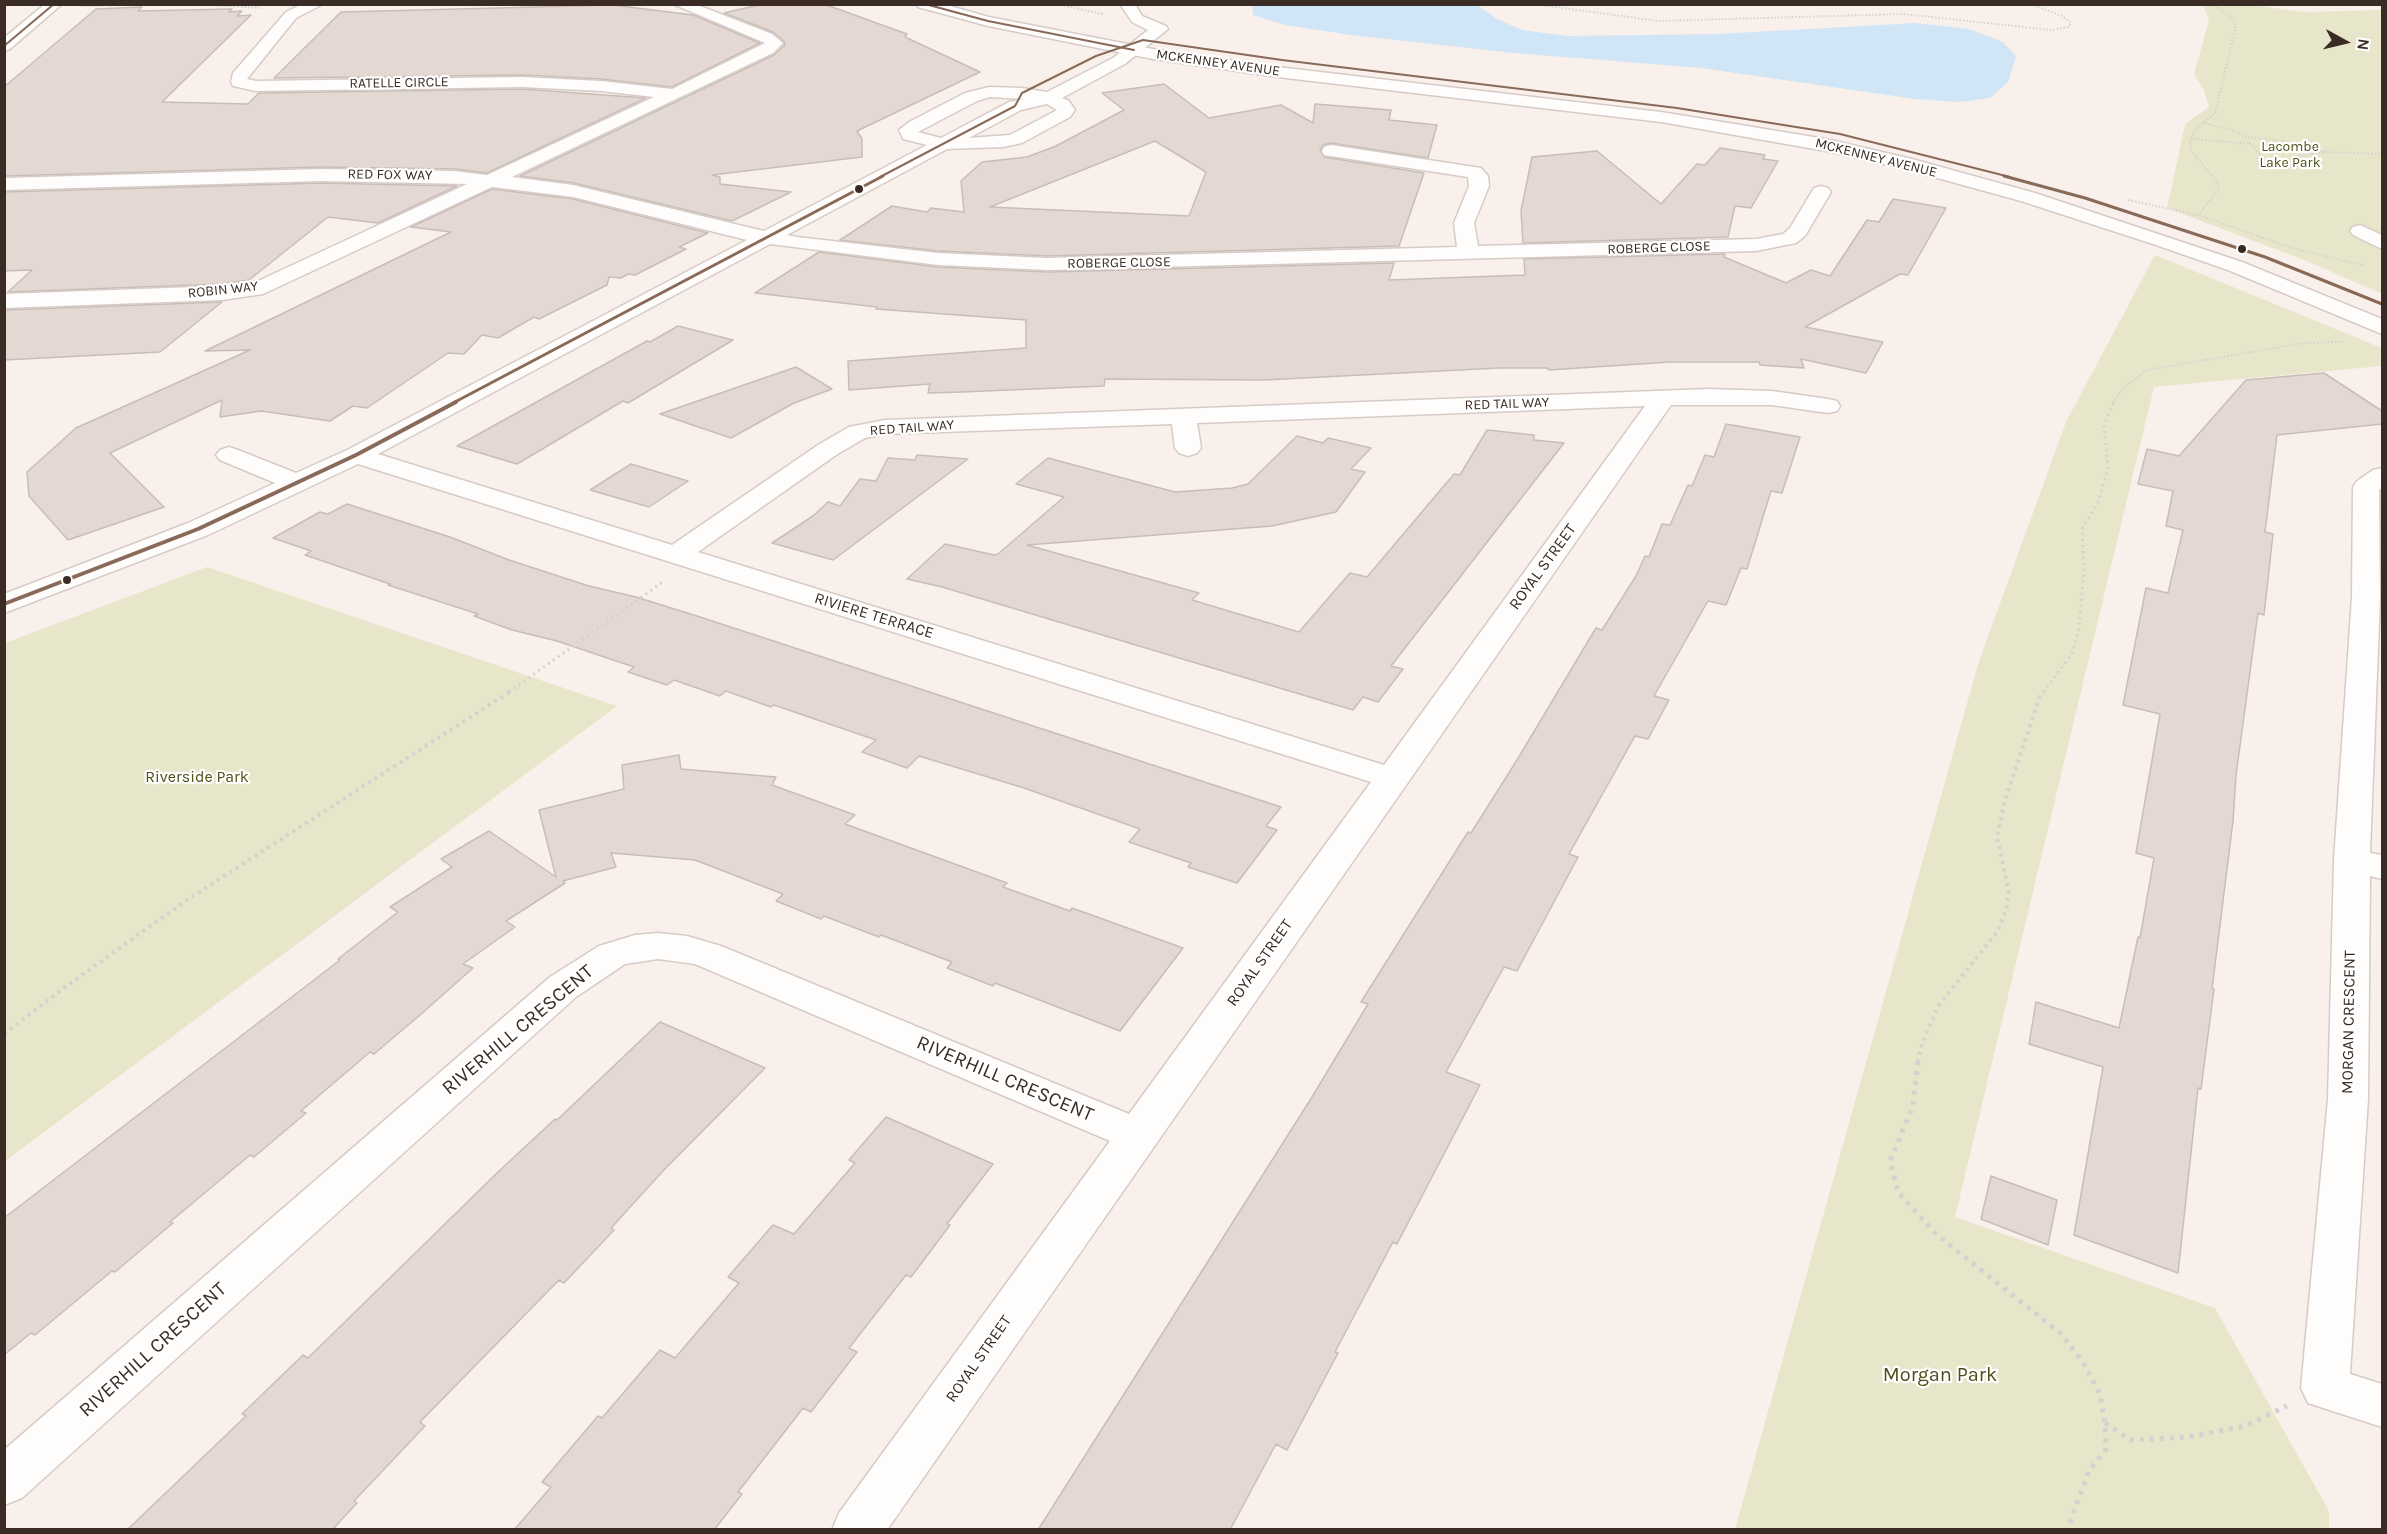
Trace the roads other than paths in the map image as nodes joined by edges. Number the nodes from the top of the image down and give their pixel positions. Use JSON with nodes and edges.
{"nodes":[{"id":1,"x":56,"y":4,"type":"edge"},
{"id":2,"x":316,"y":4,"type":"edge"},
{"id":3,"x":680,"y":4,"type":"edge"},
{"id":4,"x":923,"y":4,"type":"edge"},
{"id":5,"x":977,"y":4,"type":"edge"},
{"id":6,"x":1130,"y":9,"type":"edge"},
{"id":7,"x":4,"y":46,"type":"edge"},
{"id":8,"x":1132,"y":46,"type":"junction"},
{"id":9,"x":674,"y":94,"type":"junction"},
{"id":10,"x":1048,"y":98,"type":"junction"},
{"id":11,"x":1019,"y":100,"type":"junction"},
{"id":12,"x":944,"y":144,"type":"junction"},
{"id":13,"x":1331,"y":151,"type":"dead end"},
{"id":14,"x":491,"y":180,"type":"junction"},
{"id":15,"x":4,"y":184,"type":"edge"},
{"id":16,"x":1821,"y":192,"type":"dead end"},
{"id":17,"x":2360,"y":231,"type":"dead end"},
{"id":18,"x":769,"y":238,"type":"junction"},
{"id":19,"x":2382,"y":243,"type":"edge"},
{"id":20,"x":1470,"y":253,"type":"junction"},
{"id":21,"x":4,"y":301,"type":"edge"},
{"id":22,"x":2382,"y":304,"type":"edge"},
{"id":23,"x":2382,"y":327,"type":"edge"},
{"id":24,"x":1664,"y":398,"type":"junction"},
{"id":25,"x":1828,"y":406,"type":"dead end"},
{"id":26,"x":1184,"y":416,"type":"junction"},
{"id":27,"x":1188,"y":448,"type":"dead end"},
{"id":28,"x":229,"y":455,"type":"dead end"},
{"id":29,"x":356,"y":455,"type":"junction"},
{"id":30,"x":2382,"y":476,"type":"edge"},
{"id":31,"x":298,"y":483,"type":"junction"},
{"id":32,"x":673,"y":566,"type":"junction"},
{"id":33,"x":2374,"y":598,"type":"edge"},
{"id":34,"x":4,"y":604,"type":"edge"},
{"id":35,"x":1392,"y":778,"type":"junction"},
{"id":36,"x":2367,"y":863,"type":"edge"},
{"id":37,"x":1138,"y":1135,"type":"junction"},
{"id":38,"x":2382,"y":1405,"type":"edge"},
{"id":39,"x":4,"y":1482,"type":"edge"},
{"id":40,"x":857,"y":1530,"type":"edge"}],
"edges":[{"from":1,"to":7,"type":"street"},
{"from":2,"to":9,"type":"street","name":"RATELLE CIRCLE"},
{"from":3,"to":9,"type":"street"},
{"from":4,"to":8,"type":"street","name":"MCKENNEY AVENUE"},
{"from":5,"to":8,"type":"street","name":"MCKENNEY AVENUE"},
{"from":6,"to":8,"type":"street"},
{"from":8,"to":10,"type":"street"},
{"from":8,"to":11,"type":"street"},
{"from":8,"to":22,"type":"street","name":"MCKENNEY AVENUE"},
{"from":8,"to":23,"type":"street","name":"MCKENNEY AVENUE"},
{"from":9,"to":14,"type":"street"},
{"from":10,"to":11,"type":"street"},
{"from":10,"to":12,"type":"street"},
{"from":11,"to":12,"type":"street"},
{"from":11,"to":12,"type":"street"},
{"from":12,"to":18,"type":"street"},
{"from":13,"to":20,"type":"street"},
{"from":14,"to":15,"type":"street","name":"RED FOX WAY"},
{"from":14,"to":18,"type":"street","name":"RED FOX WAY"},
{"from":14,"to":21,"type":"street","name":"ROBIN WAY"},
{"from":16,"to":20,"type":"street","name":"ROBERGE CLOSE"},
{"from":17,"to":19,"type":"street"},
{"from":18,"to":20,"type":"street","name":"ROBERGE CLOSE"},
{"from":18,"to":29,"type":"street"},
{"from":24,"to":25,"type":"street","name":"RED TAIL WAY"},
{"from":24,"to":26,"type":"street","name":"RED TAIL WAY"},
{"from":24,"to":35,"type":"street","name":"ROYAL STREET"},
{"from":26,"to":27,"type":"street"},
{"from":26,"to":32,"type":"street","name":"RED TAIL WAY"},
{"from":28,"to":31,"type":"street"},
{"from":29,"to":31,"type":"street"},
{"from":29,"to":32,"type":"street","name":"RIVIERE TERRACE"},
{"from":30,"to":33,"type":"street","name":"MORGAN CRESCENT"},
{"from":31,"to":34,"type":"street"},
{"from":32,"to":35,"type":"street","name":"RIVIERE TERRACE"},
{"from":33,"to":36,"type":"street","name":"MORGAN CRESCENT"},
{"from":35,"to":37,"type":"street","name":"ROYAL STREET"},
{"from":36,"to":38,"type":"street","name":"MORGAN CRESCENT"},
{"from":37,"to":39,"type":"street","name":"RIVERHILL CRESCENT"},
{"from":37,"to":40,"type":"street","name":"ROYAL STREET"}]}
